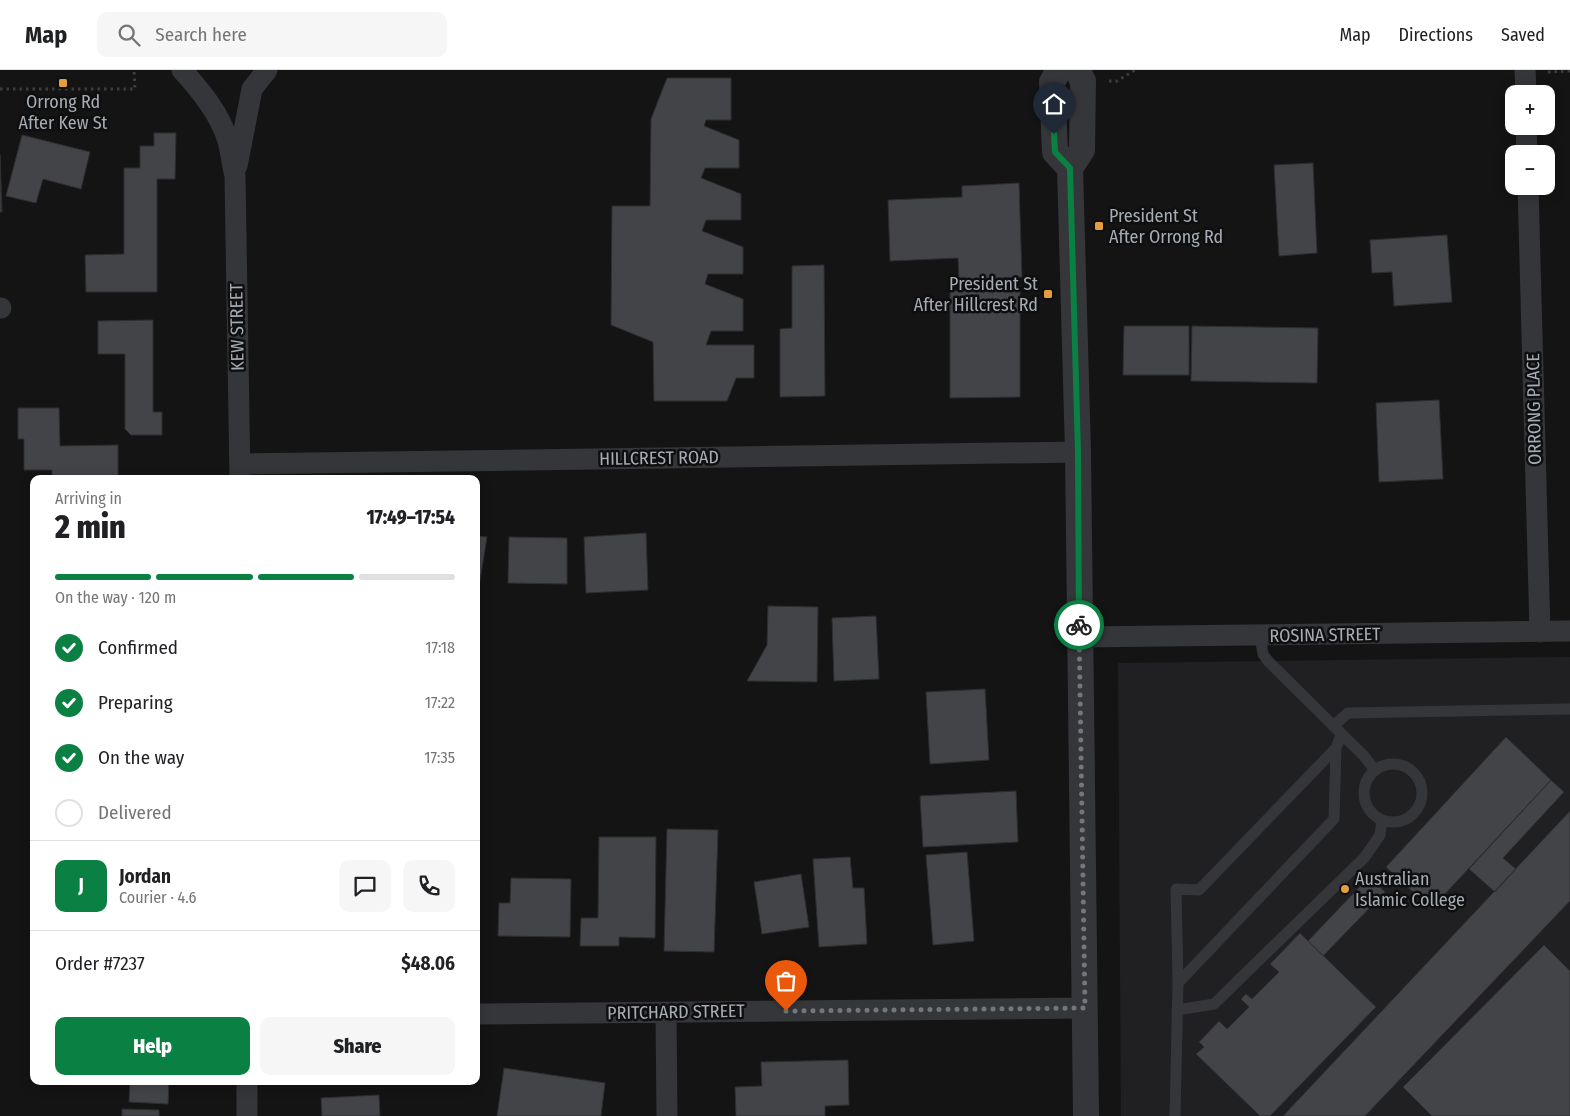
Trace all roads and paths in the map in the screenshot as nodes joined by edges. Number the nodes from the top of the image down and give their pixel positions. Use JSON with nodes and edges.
{"nodes":[{"id":1,"x":134,"y":70,"type":"edge"},
{"id":2,"x":182,"y":70,"type":"edge"},
{"id":3,"x":266,"y":70,"type":"edge"},
{"id":4,"x":1059,"y":70,"type":"edge"},
{"id":5,"x":1077,"y":70,"type":"edge"},
{"id":6,"x":1525,"y":70,"type":"edge"},
{"id":7,"x":1526,"y":85,"type":"edge"},
{"id":8,"x":0,"y":89,"type":"edge"},
{"id":9,"x":1070,"y":168,"type":"junction"},
{"id":10,"x":234,"y":176,"type":"junction"},
{"id":11,"x":1528,"y":195,"type":"edge"},
{"id":12,"x":1078,"y":452,"type":"junction"},
{"id":13,"x":240,"y":472,"type":"edge"},
{"id":14,"x":1570,"y":631,"type":"edge"},
{"id":15,"x":1540,"y":632,"type":"junction"},
{"id":16,"x":1260,"y":636,"type":"junction"},
{"id":17,"x":1079,"y":637,"type":"junction"},
{"id":18,"x":1570,"y":709,"type":"edge"},
{"id":19,"x":1333,"y":726,"type":"junction"},
{"id":20,"x":1341,"y":735,"type":"junction"},
{"id":21,"x":1336,"y":748,"type":"junction"},
{"id":22,"x":1375,"y":770,"type":"junction"},
{"id":23,"x":1382,"y":820,"type":"junction"},
{"id":24,"x":1178,"y":983,"type":"junction"},
{"id":25,"x":1085,"y":1008,"type":"junction"},
{"id":26,"x":1178,"y":1010,"type":"junction"},
{"id":27,"x":666,"y":1012,"type":"junction"},
{"id":28,"x":480,"y":1014,"type":"edge"},
{"id":29,"x":247,"y":1085,"type":"edge"},
{"id":30,"x":248,"y":1116,"type":"edge"},
{"id":31,"x":668,"y":1116,"type":"edge"},
{"id":32,"x":1086,"y":1116,"type":"edge"},
{"id":33,"x":1175,"y":1116,"type":"edge"}],
"edges":[{"from":1,"to":8,"type":"path"},
{"from":2,"to":10,"type":"street","name":"KEW STREET"},
{"from":3,"to":10,"type":"street","name":"KEW STREET"},
{"from":4,"to":9,"type":"street"},
{"from":5,"to":9,"type":"street"},
{"from":6,"to":7,"type":"street"},
{"from":9,"to":12,"type":"street"},
{"from":10,"to":13,"type":"street","name":"KEW STREET"},
{"from":11,"to":15,"type":"street","name":"ORRONG PLACE"},
{"from":12,"to":13,"type":"street","name":"HILLCREST ROAD"},
{"from":12,"to":17,"type":"street"},
{"from":14,"to":15,"type":"street","name":"ROSINA STREET"},
{"from":15,"to":16,"type":"street","name":"ROSINA STREET"},
{"from":16,"to":17,"type":"street","name":"ROSINA STREET"},
{"from":16,"to":19,"type":"lane"},
{"from":17,"to":25,"type":"street"},
{"from":18,"to":19,"type":"lane"},
{"from":19,"to":20,"type":"lane"},
{"from":20,"to":21,"type":"lane"},
{"from":20,"to":22,"type":"lane"},
{"from":21,"to":24,"type":"lane"},
{"from":21,"to":24,"type":"lane"},
{"from":22,"to":23,"type":"lane"},
{"from":22,"to":23,"type":"lane"},
{"from":23,"to":26,"type":"lane"},
{"from":24,"to":26,"type":"lane"},
{"from":25,"to":27,"type":"street","name":"PRITCHARD STREET"},
{"from":25,"to":32,"type":"street"},
{"from":26,"to":33,"type":"lane"},
{"from":27,"to":28,"type":"street","name":"PRITCHARD STREET"},
{"from":27,"to":31,"type":"street"},
{"from":29,"to":30,"type":"street"}]}
